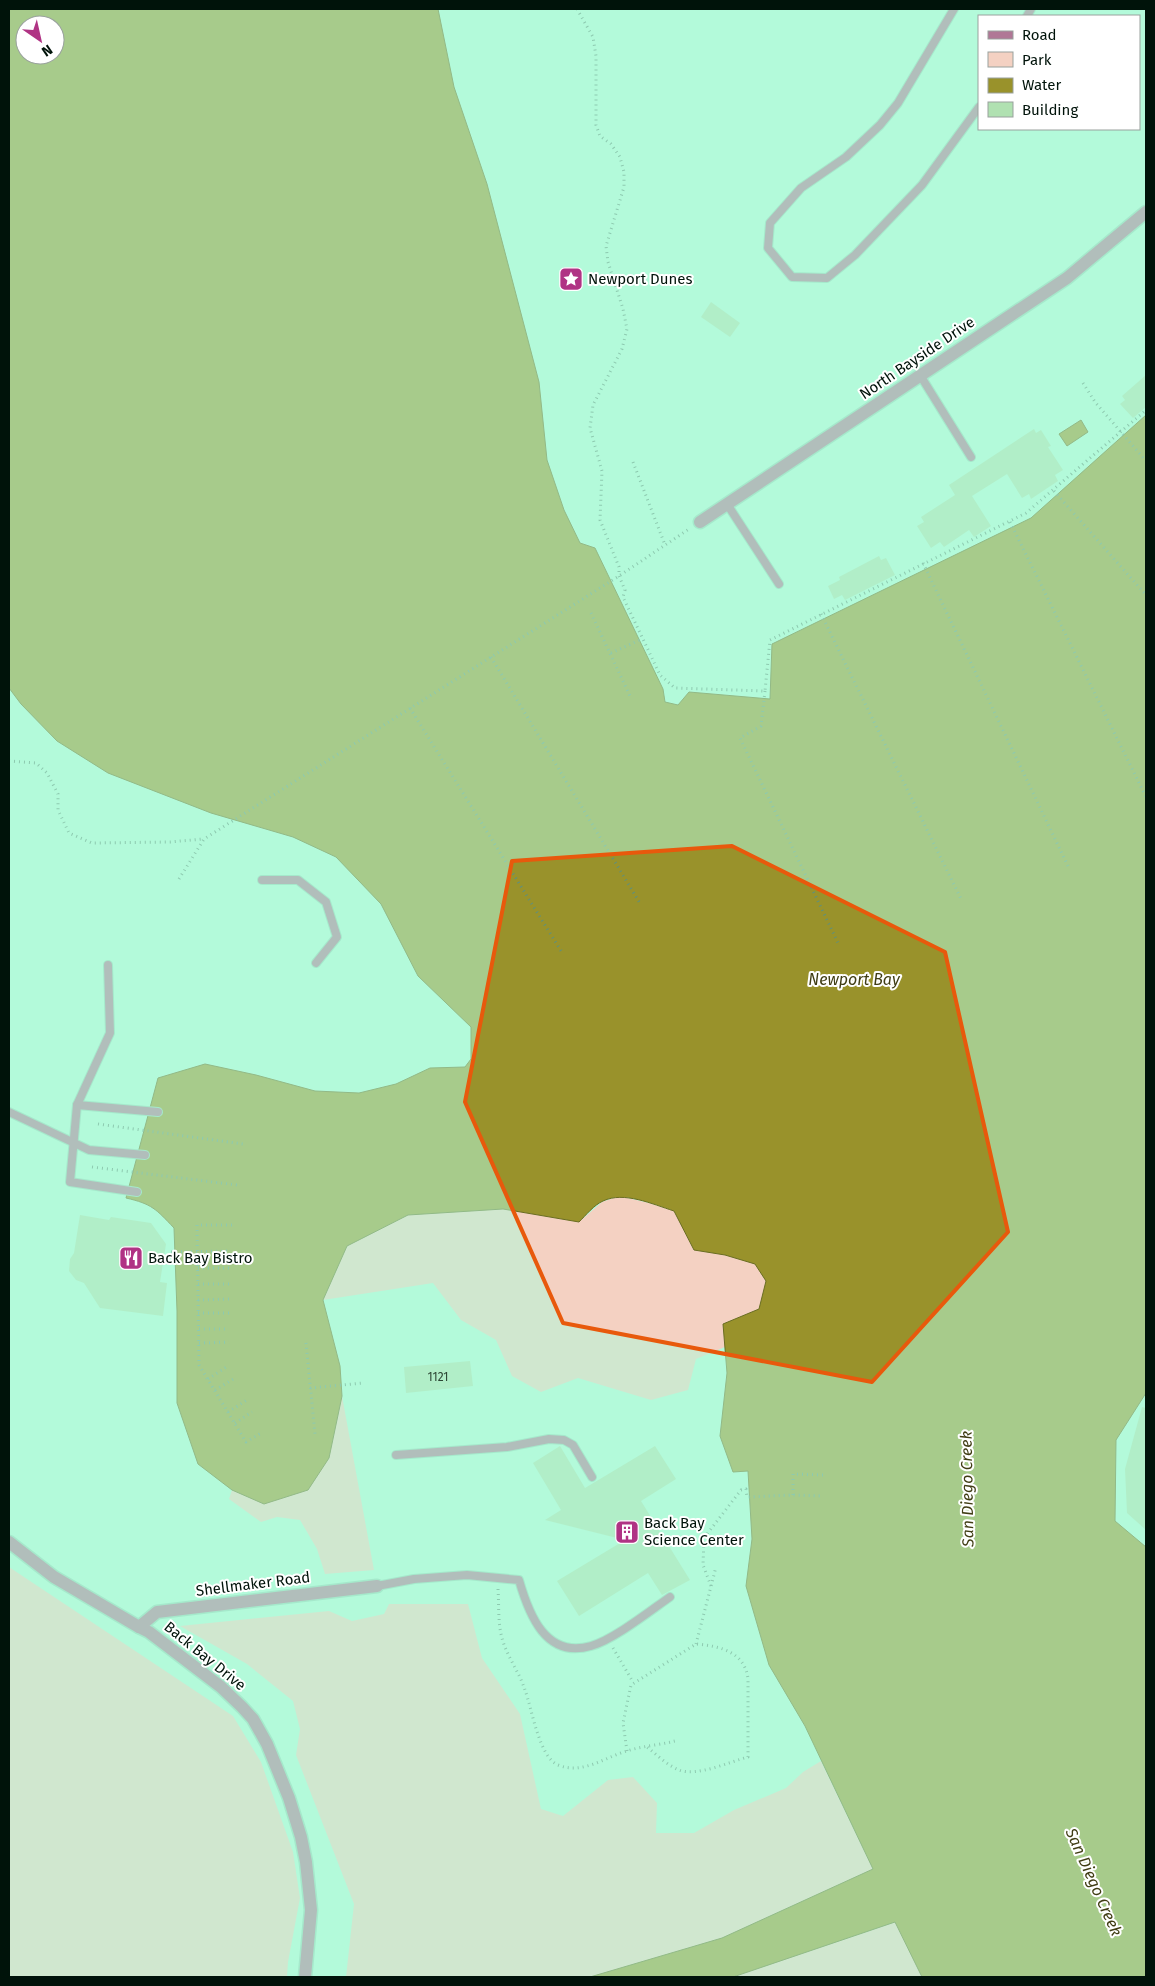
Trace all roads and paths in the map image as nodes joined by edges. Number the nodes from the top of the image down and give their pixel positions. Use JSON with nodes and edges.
{"nodes":[{"id":1,"x":577,"y":9,"type":"edge"},
{"id":2,"x":954,"y":9,"type":"edge"},
{"id":3,"x":978,"y":108,"type":"edge"},
{"id":4,"x":1146,"y":212,"type":"edge"},
{"id":5,"x":920,"y":375,"type":"junction"},
{"id":6,"x":1083,"y":383,"type":"dead end"},
{"id":7,"x":1146,"y":410,"type":"edge"},
{"id":8,"x":1121,"y":432,"type":"junction"},
{"id":9,"x":971,"y":457,"type":"dead end"},
{"id":10,"x":1146,"y":461,"type":"edge"},
{"id":11,"x":633,"y":462,"type":"dead end"},
{"id":12,"x":1054,"y":491,"type":"junction"},
{"id":13,"x":727,"y":504,"type":"junction"},
{"id":14,"x":700,"y":522,"type":"joint"},
{"id":15,"x":1010,"y":522,"type":"junction"},
{"id":16,"x":665,"y":545,"type":"junction"},
{"id":17,"x":924,"y":563,"type":"junction"},
{"id":18,"x":620,"y":576,"type":"junction"},
{"id":19,"x":779,"y":584,"type":"dead end"},
{"id":20,"x":1146,"y":595,"type":"edge"},
{"id":21,"x":591,"y":613,"type":"dead end"},
{"id":22,"x":821,"y":614,"type":"junction"},
{"id":23,"x":642,"y":639,"type":"junction"},
{"id":24,"x":610,"y":653,"type":"junction"},
{"id":25,"x":491,"y":657,"type":"junction"},
{"id":26,"x":765,"y":691,"type":"junction"},
{"id":27,"x":630,"y":696,"type":"dead end"},
{"id":28,"x":410,"y":708,"type":"junction"},
{"id":29,"x":9,"y":761,"type":"edge"},
{"id":30,"x":1146,"y":798,"type":"edge"},
{"id":31,"x":204,"y":839,"type":"junction"},
{"id":32,"x":1068,"y":866,"type":"dead end"},
{"id":33,"x":179,"y":879,"type":"dead end"},
{"id":34,"x":262,"y":880,"type":"dead end"},
{"id":35,"x":962,"y":900,"type":"dead end"},
{"id":36,"x":641,"y":905,"type":"dead end"},
{"id":37,"x":838,"y":943,"type":"dead end"},
{"id":38,"x":564,"y":954,"type":"dead end"},
{"id":39,"x":316,"y":963,"type":"dead end"},
{"id":40,"x":108,"y":965,"type":"dead end"},
{"id":41,"x":77,"y":1105,"type":"junction"},
{"id":42,"x":9,"y":1112,"type":"edge"},
{"id":43,"x":158,"y":1112,"type":"dead end"},
{"id":44,"x":98,"y":1124,"type":"dead end"},
{"id":45,"x":74,"y":1143,"type":"junction"},
{"id":46,"x":243,"y":1144,"type":"dead end"},
{"id":47,"x":145,"y":1155,"type":"dead end"},
{"id":48,"x":92,"y":1167,"type":"dead end"},
{"id":49,"x":237,"y":1185,"type":"dead end"},
{"id":50,"x":137,"y":1192,"type":"dead end"},
{"id":51,"x":232,"y":1225,"type":"dead end"},
{"id":52,"x":230,"y":1251,"type":"dead end"},
{"id":53,"x":171,"y":1252,"type":"dead end"},
{"id":54,"x":198,"y":1252,"type":"junction"},
{"id":55,"x":198,"y":1268,"type":"junction"},
{"id":56,"x":232,"y":1268,"type":"dead end"},
{"id":57,"x":198,"y":1284,"type":"junction"},
{"id":58,"x":232,"y":1284,"type":"dead end"},
{"id":59,"x":231,"y":1299,"type":"dead end"},
{"id":60,"x":198,"y":1300,"type":"junction"},
{"id":61,"x":229,"y":1313,"type":"dead end"},
{"id":62,"x":198,"y":1314,"type":"junction"},
{"id":63,"x":199,"y":1329,"type":"junction"},
{"id":64,"x":228,"y":1329,"type":"dead end"},
{"id":65,"x":229,"y":1342,"type":"dead end"},
{"id":66,"x":199,"y":1343,"type":"junction"},
{"id":67,"x":306,"y":1343,"type":"dead end"},
{"id":68,"x":228,"y":1366,"type":"dead end"},
{"id":69,"x":235,"y":1378,"type":"dead end"},
{"id":70,"x":207,"y":1379,"type":"junction"},
{"id":71,"x":364,"y":1383,"type":"dead end"},
{"id":72,"x":310,"y":1388,"type":"junction"},
{"id":73,"x":215,"y":1390,"type":"junction"},
{"id":74,"x":246,"y":1400,"type":"dead end"},
{"id":75,"x":228,"y":1412,"type":"junction"},
{"id":76,"x":252,"y":1412,"type":"dead end"},
{"id":77,"x":235,"y":1423,"type":"junction"},
{"id":78,"x":262,"y":1432,"type":"dead end"},
{"id":79,"x":315,"y":1434,"type":"dead end"},
{"id":80,"x":396,"y":1455,"type":"dead end"},
{"id":81,"x":825,"y":1475,"type":"dead end"},
{"id":82,"x":592,"y":1477,"type":"dead end"},
{"id":83,"x":793,"y":1494,"type":"junction"},
{"id":84,"x":822,"y":1496,"type":"dead end"},
{"id":85,"x":9,"y":1542,"type":"edge"},
{"id":86,"x":716,"y":1567,"type":"dead end"},
{"id":87,"x":497,"y":1578,"type":"junction"},
{"id":88,"x":377,"y":1586,"type":"joint"},
{"id":89,"x":711,"y":1586,"type":"junction"},
{"id":90,"x":670,"y":1598,"type":"dead end"},
{"id":91,"x":139,"y":1627,"type":"junction"},
{"id":92,"x":607,"y":1639,"type":"junction"},
{"id":93,"x":696,"y":1644,"type":"junction"},
{"id":94,"x":633,"y":1682,"type":"junction"},
{"id":95,"x":676,"y":1741,"type":"dead end"},
{"id":96,"x":647,"y":1747,"type":"junction"},
{"id":97,"x":627,"y":1750,"type":"junction"},
{"id":98,"x":305,"y":1977,"type":"edge"}],
"edges":[{"from":1,"to":18,"type":"path"},
{"from":2,"to":3,"type":"lane"},
{"from":4,"to":5,"type":"street","name":"North Bayside Drive"},
{"from":5,"to":9,"type":"lane"},
{"from":5,"to":13,"type":"street","name":"North Bayside Drive"},
{"from":6,"to":8,"type":"path"},
{"from":7,"to":8,"type":"path"},
{"from":8,"to":10,"type":"path"},
{"from":8,"to":12,"type":"path"},
{"from":11,"to":16,"type":"path"},
{"from":12,"to":15,"type":"path"},
{"from":12,"to":20,"type":"path"},
{"from":13,"to":14,"type":"street","name":"North Bayside Drive"},
{"from":13,"to":19,"type":"lane"},
{"from":14,"to":16,"type":"path"},
{"from":15,"to":17,"type":"path"},
{"from":15,"to":30,"type":"path"},
{"from":16,"to":18,"type":"path"},
{"from":17,"to":22,"type":"path"},
{"from":17,"to":32,"type":"path"},
{"from":18,"to":23,"type":"path"},
{"from":18,"to":25,"type":"path"},
{"from":21,"to":24,"type":"path"},
{"from":22,"to":26,"type":"path"},
{"from":22,"to":35,"type":"path"},
{"from":23,"to":24,"type":"path"},
{"from":23,"to":26,"type":"path"},
{"from":24,"to":27,"type":"path"},
{"from":25,"to":28,"type":"path"},
{"from":25,"to":36,"type":"path"},
{"from":26,"to":37,"type":"path"},
{"from":28,"to":31,"type":"path"},
{"from":28,"to":38,"type":"path"},
{"from":29,"to":31,"type":"path"},
{"from":31,"to":33,"type":"path"},
{"from":34,"to":39,"type":"lane"},
{"from":40,"to":41,"type":"lane"},
{"from":41,"to":43,"type":"lane"},
{"from":41,"to":45,"type":"lane"},
{"from":42,"to":45,"type":"lane"},
{"from":44,"to":46,"type":"path"},
{"from":45,"to":47,"type":"lane"},
{"from":45,"to":50,"type":"lane"},
{"from":48,"to":49,"type":"path"},
{"from":51,"to":54,"type":"path"},
{"from":52,"to":54,"type":"path"},
{"from":53,"to":54,"type":"path"},
{"from":54,"to":55,"type":"path"},
{"from":55,"to":56,"type":"path"},
{"from":55,"to":57,"type":"path"},
{"from":57,"to":58,"type":"path"},
{"from":57,"to":60,"type":"path"},
{"from":59,"to":60,"type":"path"},
{"from":60,"to":62,"type":"path"},
{"from":61,"to":62,"type":"path"},
{"from":62,"to":63,"type":"path"},
{"from":63,"to":64,"type":"path"},
{"from":63,"to":66,"type":"path"},
{"from":65,"to":66,"type":"path"},
{"from":66,"to":70,"type":"path"},
{"from":67,"to":72,"type":"path"},
{"from":68,"to":70,"type":"path"},
{"from":69,"to":73,"type":"path"},
{"from":70,"to":73,"type":"path"},
{"from":71,"to":72,"type":"path"},
{"from":72,"to":79,"type":"path"},
{"from":73,"to":75,"type":"path"},
{"from":74,"to":75,"type":"path"},
{"from":75,"to":77,"type":"path"},
{"from":76,"to":77,"type":"path"},
{"from":77,"to":78,"type":"path"},
{"from":80,"to":82,"type":"lane"},
{"from":81,"to":83,"type":"path"},
{"from":83,"to":84,"type":"path"},
{"from":83,"to":89,"type":"path"},
{"from":85,"to":91,"type":"street","name":"Back Bay Drive"},
{"from":86,"to":89,"type":"path"},
{"from":87,"to":88,"type":"lane"},
{"from":87,"to":92,"type":"lane"},
{"from":87,"to":97,"type":"path"},
{"from":88,"to":91,"type":"street","name":"Shellmaker Road"},
{"from":89,"to":93,"type":"path"},
{"from":90,"to":92,"type":"lane"},
{"from":91,"to":98,"type":"street","name":"Back Bay Drive"},
{"from":92,"to":94,"type":"path"},
{"from":93,"to":94,"type":"path"},
{"from":93,"to":96,"type":"path"},
{"from":94,"to":97,"type":"path"},
{"from":95,"to":96,"type":"path"},
{"from":96,"to":97,"type":"path"}]}
